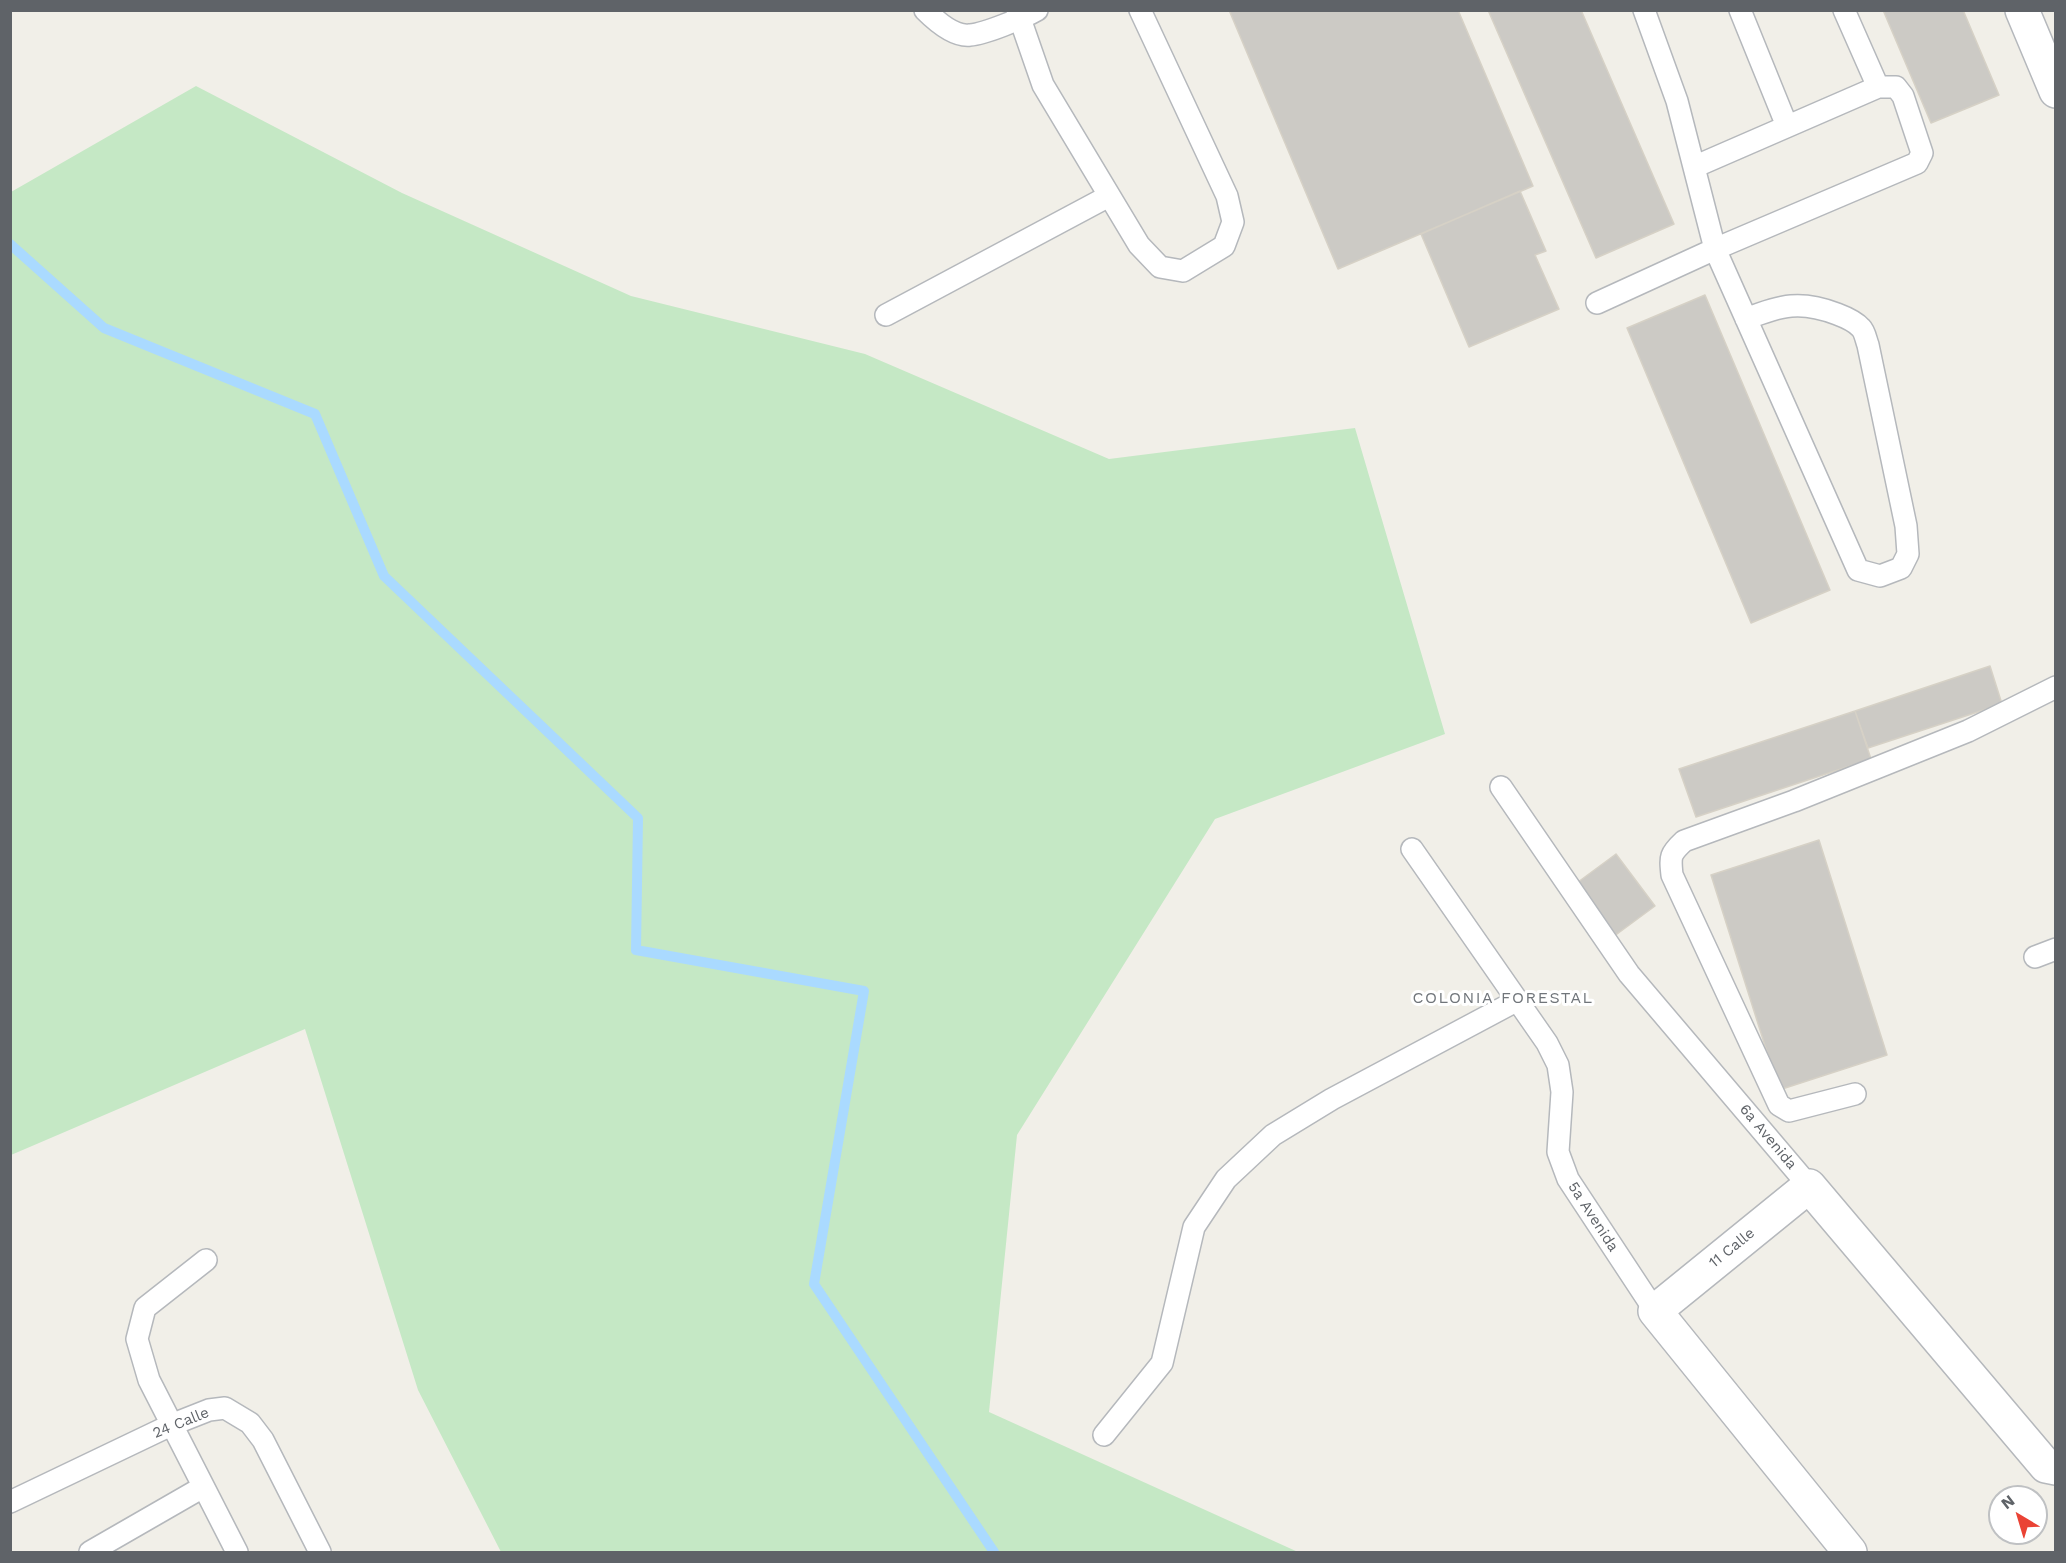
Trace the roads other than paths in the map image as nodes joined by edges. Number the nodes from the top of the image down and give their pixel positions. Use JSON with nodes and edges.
{"nodes":[{"id":1,"x":925,"y":10,"type":"edge"},
{"id":2,"x":1140,"y":10,"type":"edge"},
{"id":3,"x":1644,"y":10,"type":"edge"},
{"id":4,"x":1740,"y":10,"type":"edge"},
{"id":5,"x":1844,"y":10,"type":"edge"},
{"id":6,"x":2022,"y":10,"type":"edge"},
{"id":7,"x":1025,"y":13,"type":"edge"},
{"id":8,"x":1878,"y":87,"type":"junction"},
{"id":9,"x":2055,"y":91,"type":"edge"},
{"id":10,"x":1787,"y":126,"type":"junction"},
{"id":11,"x":1694,"y":167,"type":"junction"},
{"id":12,"x":1108,"y":196,"type":"junction"},
{"id":13,"x":1715,"y":249,"type":"junction"},
{"id":14,"x":1597,"y":303,"type":"dead end"},
{"id":15,"x":886,"y":315,"type":"dead end"},
{"id":16,"x":1746,"y":320,"type":"junction"},
{"id":17,"x":2055,"y":687,"type":"edge"},
{"id":18,"x":1501,"y":787,"type":"dead end"},
{"id":19,"x":1412,"y":849,"type":"dead end"},
{"id":20,"x":2055,"y":949,"type":"edge"},
{"id":21,"x":2035,"y":957,"type":"dead end"},
{"id":22,"x":1516,"y":1001,"type":"junction"},
{"id":23,"x":1855,"y":1094,"type":"dead end"},
{"id":24,"x":1809,"y":1186,"type":"junction"},
{"id":25,"x":206,"y":1260,"type":"dead end"},
{"id":26,"x":1655,"y":1311,"type":"junction"},
{"id":27,"x":171,"y":1425,"type":"junction"},
{"id":28,"x":1104,"y":1435,"type":"dead end"},
{"id":29,"x":2055,"y":1468,"type":"edge"},
{"id":30,"x":203,"y":1487,"type":"junction"},
{"id":31,"x":10,"y":1502,"type":"edge"},
{"id":32,"x":90,"y":1552,"type":"edge"},
{"id":33,"x":237,"y":1552,"type":"edge"},
{"id":34,"x":320,"y":1552,"type":"edge"},
{"id":35,"x":1850,"y":1552,"type":"edge"}],
"edges":[{"from":1,"to":7,"type":"lane"},
{"from":2,"to":12,"type":"lane"},
{"from":3,"to":11,"type":"lane"},
{"from":4,"to":10,"type":"lane"},
{"from":5,"to":8,"type":"lane"},
{"from":6,"to":9,"type":"street"},
{"from":7,"to":12,"type":"lane"},
{"from":8,"to":10,"type":"lane"},
{"from":8,"to":13,"type":"lane"},
{"from":10,"to":11,"type":"lane"},
{"from":11,"to":13,"type":"lane"},
{"from":12,"to":15,"type":"lane"},
{"from":13,"to":14,"type":"lane"},
{"from":13,"to":16,"type":"lane"},
{"from":16,"to":16,"type":"lane"},
{"from":17,"to":23,"type":"lane"},
{"from":18,"to":24,"type":"lane","name":"6a Avenida"},
{"from":19,"to":22,"type":"lane","name":"5a Avenida"},
{"from":20,"to":21,"type":"lane"},
{"from":22,"to":26,"type":"lane","name":"5a Avenida"},
{"from":22,"to":28,"type":"lane"},
{"from":24,"to":26,"type":"street","name":"11 Calle"},
{"from":24,"to":29,"type":"street","name":"6a Avenida"},
{"from":25,"to":27,"type":"lane"},
{"from":26,"to":35,"type":"street","name":"5a Avenida"},
{"from":27,"to":30,"type":"lane"},
{"from":27,"to":31,"type":"lane","name":"24 Calle"},
{"from":27,"to":34,"type":"lane","name":"24 Calle"},
{"from":30,"to":32,"type":"lane"},
{"from":30,"to":33,"type":"lane"}]}
